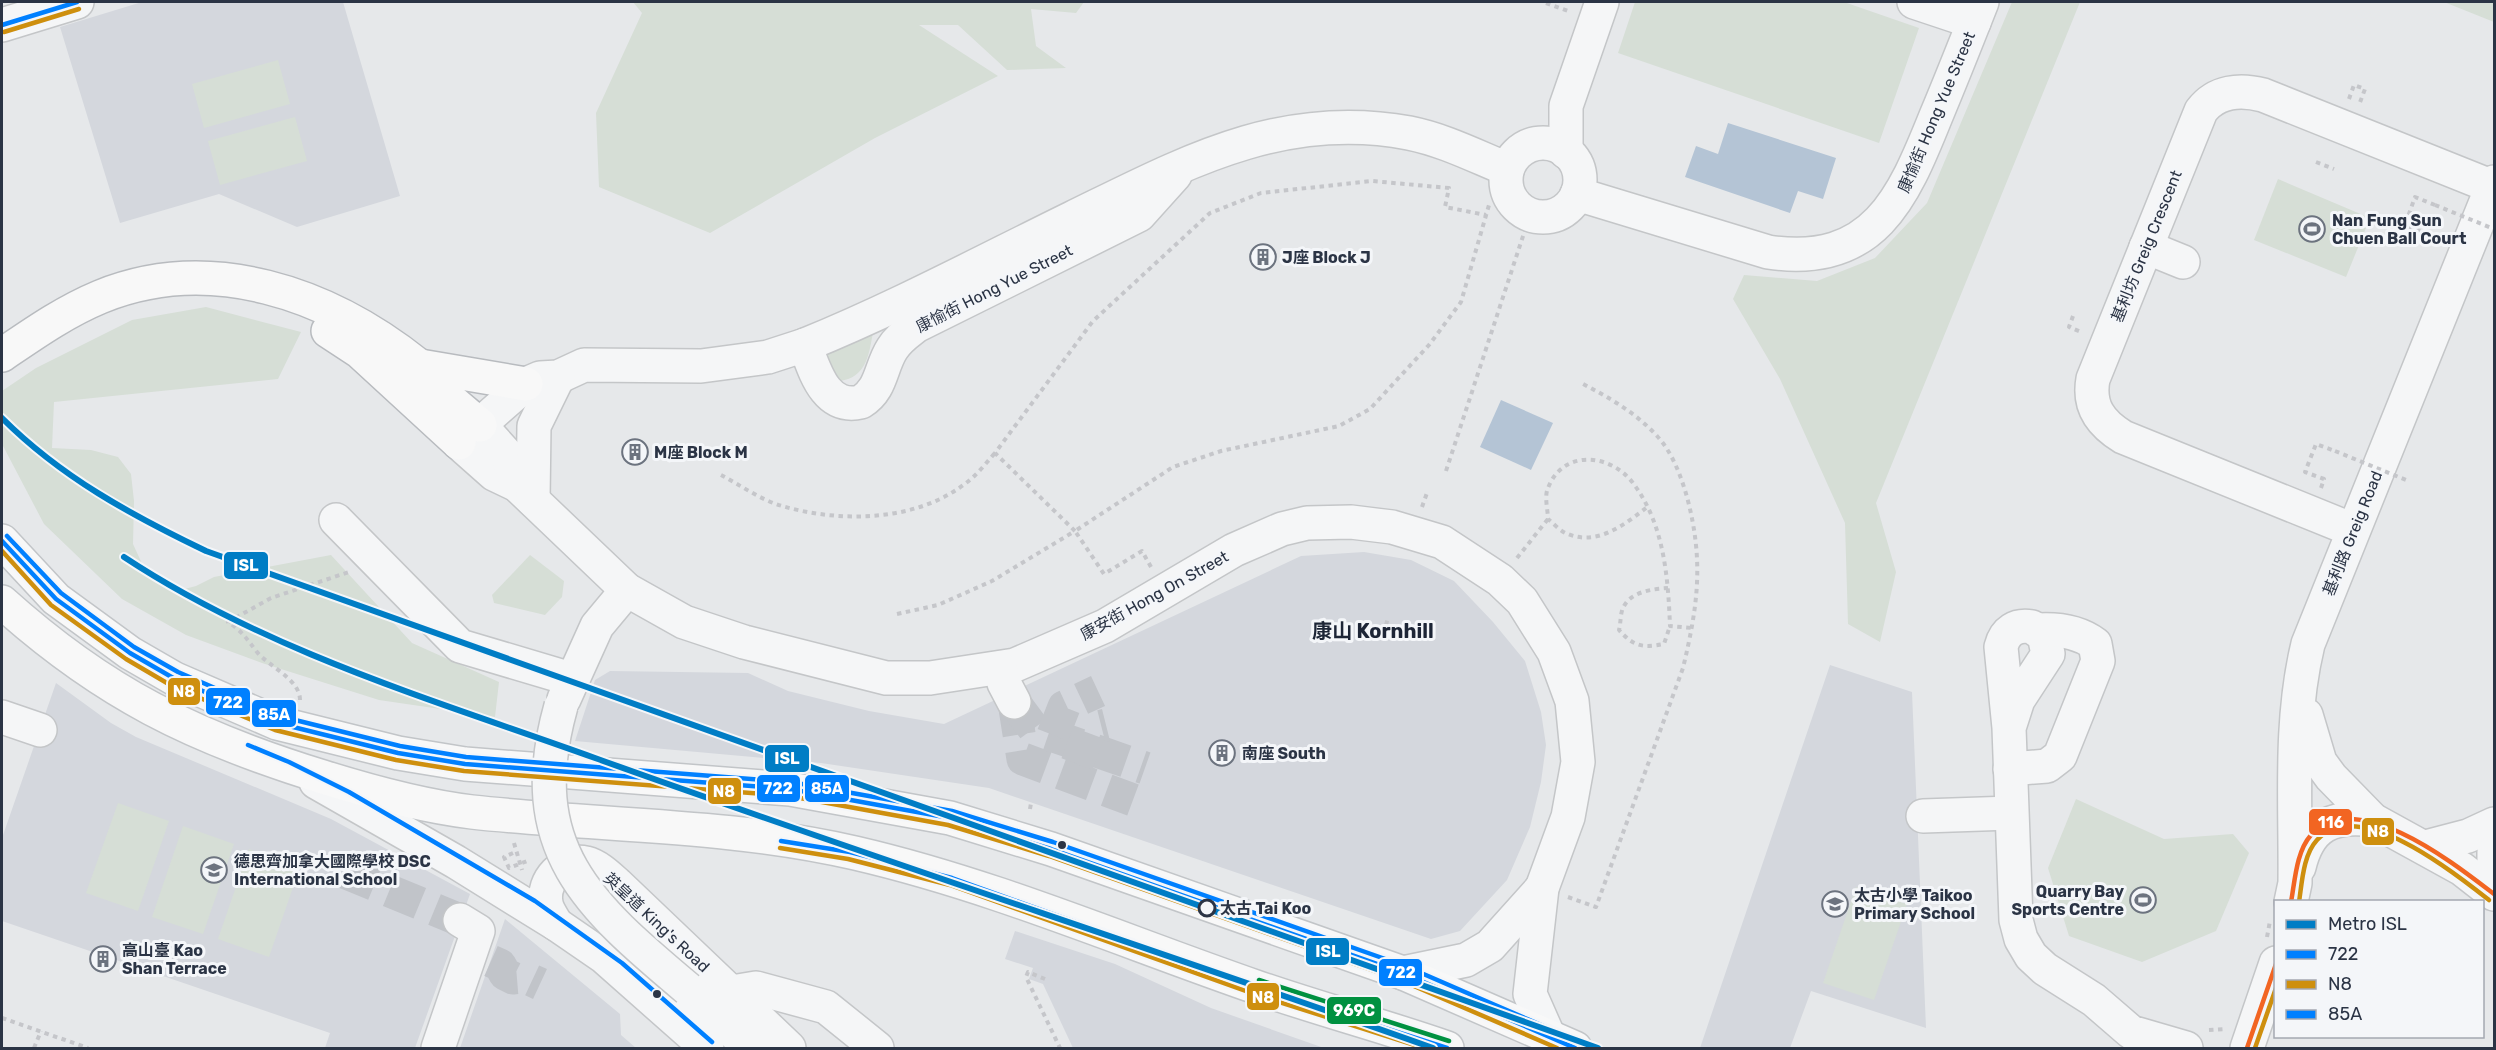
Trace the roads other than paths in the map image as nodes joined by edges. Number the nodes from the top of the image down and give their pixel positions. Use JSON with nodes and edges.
{"nodes":[{"id":1,"x":77,"y":2,"type":"edge"},
{"id":2,"x":1914,"y":2,"type":"edge"},
{"id":3,"x":1589,"y":8,"type":"edge"},
{"id":4,"x":1978,"y":12,"type":"edge"},
{"id":5,"x":9,"y":15,"type":"edge"},
{"id":6,"x":1566,"y":106,"type":"junction"},
{"id":7,"x":1534,"y":144,"type":"junction"},
{"id":8,"x":1566,"y":152,"type":"junction"},
{"id":9,"x":1189,"y":161,"type":"junction"},
{"id":10,"x":1507,"y":169,"type":"junction"},
{"id":11,"x":2494,"y":184,"type":"edge"},
{"id":12,"x":1577,"y":194,"type":"junction"},
{"id":13,"x":2146,"y":247,"type":"junction"},
{"id":14,"x":2183,"y":262,"type":"dead end"},
{"id":15,"x":805,"y":345,"type":"junction"},
{"id":16,"x":2,"y":355,"type":"edge"},
{"id":17,"x":420,"y":366,"type":"junction"},
{"id":18,"x":2,"y":374,"type":"edge"},
{"id":19,"x":558,"y":376,"type":"junction"},
{"id":20,"x":526,"y":384,"type":"junction"},
{"id":21,"x":469,"y":434,"type":"junction"},
{"id":22,"x":525,"y":493,"type":"junction"},
{"id":23,"x":336,"y":520,"type":"dead end"},
{"id":24,"x":2353,"y":530,"type":"junction"},
{"id":25,"x":2,"y":541,"type":"edge"},
{"id":26,"x":627,"y":590,"type":"junction"},
{"id":27,"x":2,"y":602,"type":"edge"},
{"id":28,"x":1000,"y":668,"type":"junction"},
{"id":29,"x":2300,"y":683,"type":"junction"},
{"id":30,"x":566,"y":693,"type":"junction"},
{"id":31,"x":1014,"y":702,"type":"dead end"},
{"id":32,"x":2,"y":717,"type":"edge"},
{"id":33,"x":40,"y":729,"type":"dead end"},
{"id":34,"x":285,"y":766,"type":"junction"},
{"id":35,"x":2010,"y":769,"type":"junction"},
{"id":36,"x":2011,"y":813,"type":"junction"},
{"id":37,"x":1923,"y":816,"type":"dead end"},
{"id":38,"x":2373,"y":820,"type":"junction"},
{"id":39,"x":2494,"y":824,"type":"edge"},
{"id":40,"x":2426,"y":847,"type":"junction"},
{"id":41,"x":2494,"y":852,"type":"edge"},
{"id":42,"x":2494,"y":886,"type":"edge"},
{"id":43,"x":1554,"y":892,"type":"junction"},
{"id":44,"x":2293,"y":892,"type":"edge"},
{"id":45,"x":2494,"y":894,"type":"edge"},
{"id":46,"x":556,"y":924,"type":"junction"},
{"id":47,"x":474,"y":942,"type":"dead end"},
{"id":48,"x":2274,"y":967,"type":"edge"},
{"id":49,"x":1403,"y":973,"type":"junction"},
{"id":50,"x":732,"y":992,"type":"junction"},
{"id":51,"x":2195,"y":1039,"type":"edge"},
{"id":52,"x":2236,"y":1039,"type":"edge"},
{"id":53,"x":2129,"y":1040,"type":"edge"},
{"id":54,"x":1562,"y":1043,"type":"edge"},
{"id":55,"x":438,"y":1048,"type":"edge"},
{"id":56,"x":707,"y":1048,"type":"edge"},
{"id":57,"x":750,"y":1048,"type":"edge"},
{"id":58,"x":789,"y":1048,"type":"edge"},
{"id":59,"x":877,"y":1048,"type":"edge"},
{"id":60,"x":1447,"y":1048,"type":"edge"}],
"edges":[{"from":1,"to":5,"type":"street"},
{"from":2,"to":4,"type":"street"},
{"from":3,"to":6,"type":"street"},
{"from":4,"to":12,"type":"street","name":"康愉街 Hong Yue Street"},
{"from":6,"to":7,"type":"street"},
{"from":6,"to":8,"type":"street"},
{"from":7,"to":8,"type":"street"},
{"from":7,"to":10,"type":"street"},
{"from":8,"to":12,"type":"street"},
{"from":9,"to":10,"type":"street","name":"康愉街 Hong Yue Street"},
{"from":9,"to":15,"type":"street","name":"康愉街 Hong Yue Street"},
{"from":9,"to":15,"type":"street","name":"康愉街 Hong Yue Street"},
{"from":10,"to":12,"type":"street"},
{"from":11,"to":13,"type":"street","name":"基利坊 Greig Crescent"},
{"from":11,"to":24,"type":"street","name":"基利路 Greig Road"},
{"from":13,"to":14,"type":"street"},
{"from":13,"to":24,"type":"street","name":"基利坊 Greig Crescent"},
{"from":15,"to":19,"type":"street","name":"康愉街 Hong Yue Street"},
{"from":16,"to":17,"type":"main road"},
{"from":17,"to":20,"type":"main road"},
{"from":17,"to":21,"type":"main road"},
{"from":18,"to":21,"type":"main road"},
{"from":19,"to":20,"type":"street","name":"康愉街 Hong Yue Street"},
{"from":19,"to":22,"type":"street"},
{"from":20,"to":21,"type":"street","name":"康愉街 Hong Yue Street"},
{"from":21,"to":22,"type":"street","name":"康安街 Hong On Street"},
{"from":22,"to":26,"type":"street","name":"康安街 Hong On Street"},
{"from":23,"to":30,"type":"street"},
{"from":24,"to":29,"type":"street","name":"基利路 Greig Road"},
{"from":25,"to":49,"type":"main road"},
{"from":26,"to":28,"type":"street","name":"康安街 Hong On Street"},
{"from":26,"to":30,"type":"street"},
{"from":27,"to":34,"type":"main road"},
{"from":28,"to":31,"type":"street"},
{"from":28,"to":43,"type":"street","name":"康安街 Hong On Street"},
{"from":29,"to":38,"type":"street"},
{"from":29,"to":44,"type":"street","name":"基利路 Greig Road"},
{"from":30,"to":57,"type":"street","bridge":true},
{"from":32,"to":33,"type":"street"},
{"from":34,"to":46,"type":"street"},
{"from":34,"to":60,"type":"main road"},
{"from":35,"to":35,"type":"street"},
{"from":35,"to":36,"type":"street"},
{"from":36,"to":37,"type":"street"},
{"from":36,"to":53,"type":"street"},
{"from":38,"to":40,"type":"street"},
{"from":38,"to":44,"type":"street"},
{"from":39,"to":40,"type":"street"},
{"from":40,"to":45,"type":"street"},
{"from":41,"to":42,"type":"street"},
{"from":43,"to":49,"type":"street","name":"康安街 Hong On Street"},
{"from":43,"to":54,"type":"street","name":"康安街 Hong On Street"},
{"from":46,"to":50,"type":"street","name":"英皇道 King's Road"},
{"from":46,"to":56,"type":"street"},
{"from":47,"to":55,"type":"street"},
{"from":48,"to":52,"type":"street"},
{"from":49,"to":54,"type":"main road"},
{"from":50,"to":58,"type":"street","name":"英皇道 King's Road"},
{"from":50,"to":59,"type":"street"},
{"from":51,"to":53,"type":"street"}]}
